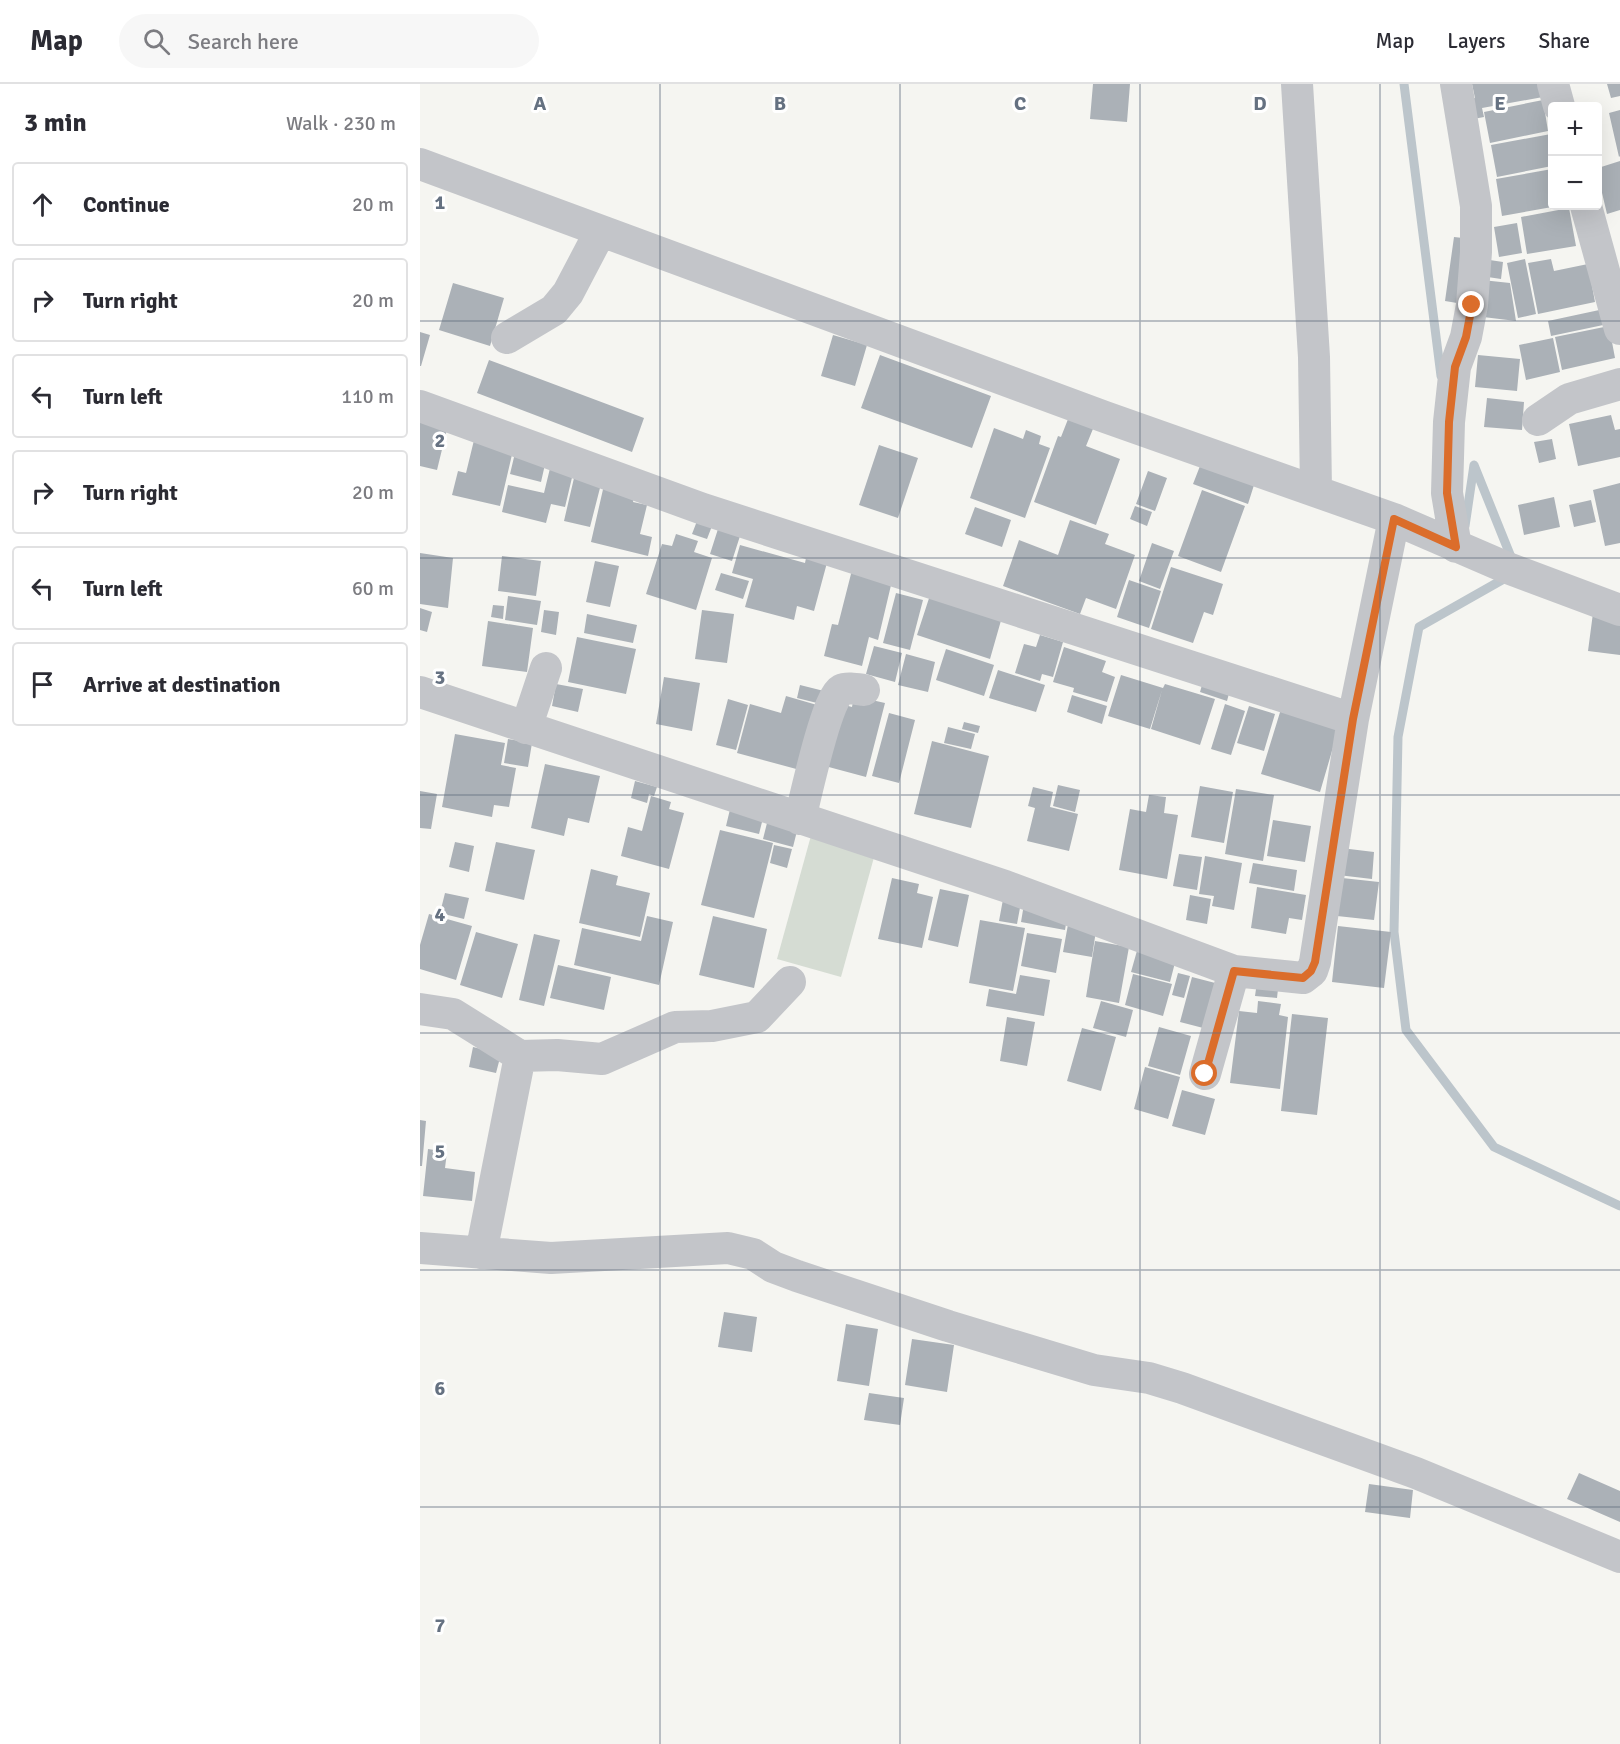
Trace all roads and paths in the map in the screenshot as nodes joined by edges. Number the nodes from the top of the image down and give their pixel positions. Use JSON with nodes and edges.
{"nodes":[{"id":1,"x":1297,"y":84,"type":"edge"},
{"id":2,"x":1456,"y":84,"type":"edge"},
{"id":3,"x":1553,"y":84,"type":"edge"},
{"id":4,"x":1558,"y":102,"type":"edge"},
{"id":5,"x":420,"y":165,"type":"edge"},
{"id":6,"x":1587,"y":210,"type":"edge"},
{"id":7,"x":600,"y":232,"type":"junction"},
{"id":8,"x":1620,"y":328,"type":"edge"},
{"id":9,"x":507,"y":338,"type":"dead end"},
{"id":10,"x":1620,"y":384,"type":"edge"},
{"id":11,"x":420,"y":406,"type":"edge"},
{"id":12,"x":1539,"y":420,"type":"dead end"},
{"id":13,"x":1316,"y":491,"type":"junction"},
{"id":14,"x":1394,"y":519,"type":"junction"},
{"id":15,"x":1456,"y":547,"type":"junction"},
{"id":16,"x":1620,"y":610,"type":"edge"},
{"id":17,"x":546,"y":668,"type":"dead end"},
{"id":18,"x":864,"y":690,"type":"dead end"},
{"id":19,"x":420,"y":693,"type":"edge"},
{"id":20,"x":1353,"y":719,"type":"junction"},
{"id":21,"x":526,"y":728,"type":"junction"},
{"id":22,"x":800,"y":819,"type":"junction"},
{"id":23,"x":1234,"y":971,"type":"junction"},
{"id":24,"x":790,"y":982,"type":"dead end"},
{"id":25,"x":420,"y":1009,"type":"edge"},
{"id":26,"x":520,"y":1056,"type":"junction"},
{"id":27,"x":1205,"y":1074,"type":"dead end"},
{"id":28,"x":420,"y":1248,"type":"edge"},
{"id":29,"x":481,"y":1253,"type":"junction"},
{"id":30,"x":1620,"y":1557,"type":"edge"}],
"edges":[{"from":1,"to":13,"type":"street"},
{"from":2,"to":15,"type":"street"},
{"from":3,"to":4,"type":"street"},
{"from":5,"to":7,"type":"street"},
{"from":6,"to":8,"type":"street"},
{"from":7,"to":9,"type":"street"},
{"from":7,"to":13,"type":"street"},
{"from":10,"to":12,"type":"street"},
{"from":11,"to":20,"type":"street"},
{"from":13,"to":14,"type":"street"},
{"from":14,"to":15,"type":"street"},
{"from":14,"to":20,"type":"street"},
{"from":15,"to":16,"type":"street"},
{"from":17,"to":21,"type":"street"},
{"from":18,"to":22,"type":"street"},
{"from":19,"to":21,"type":"street"},
{"from":20,"to":23,"type":"street"},
{"from":21,"to":22,"type":"street"},
{"from":22,"to":23,"type":"street"},
{"from":23,"to":27,"type":"street"},
{"from":24,"to":26,"type":"street"},
{"from":25,"to":26,"type":"street"},
{"from":26,"to":29,"type":"street"},
{"from":28,"to":29,"type":"street"},
{"from":29,"to":30,"type":"street"}]}
